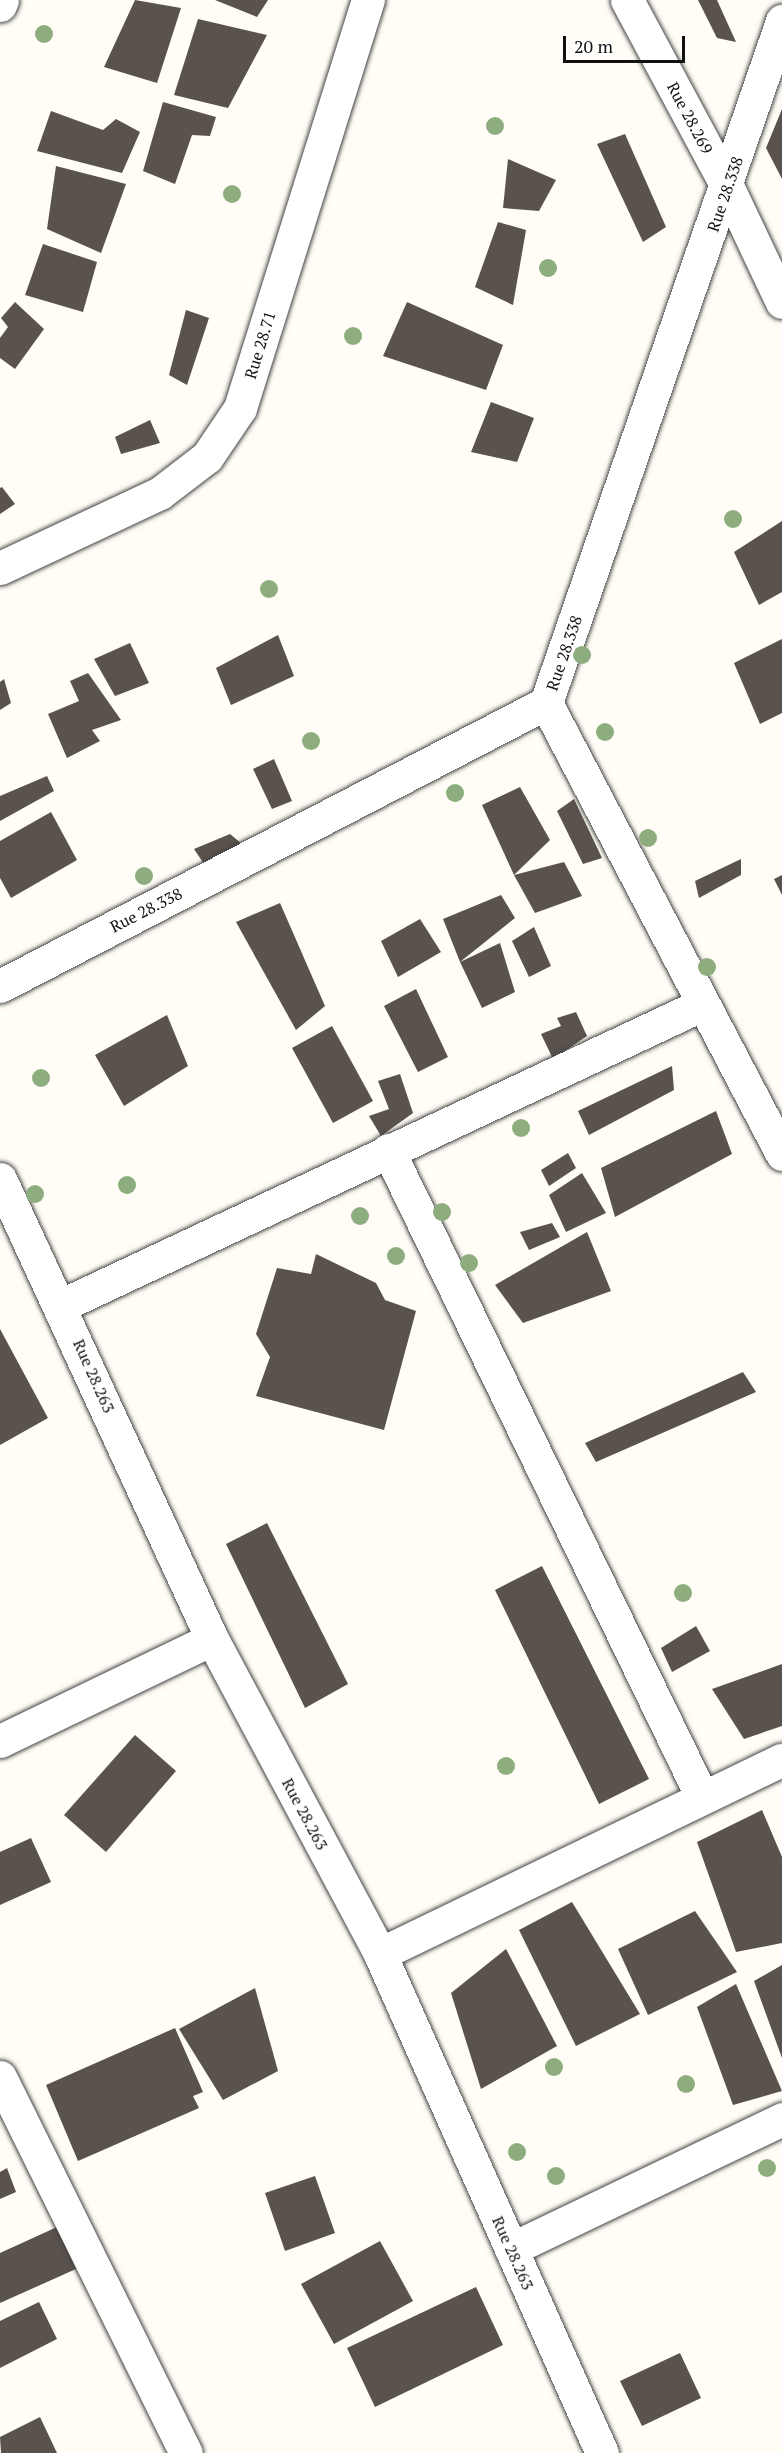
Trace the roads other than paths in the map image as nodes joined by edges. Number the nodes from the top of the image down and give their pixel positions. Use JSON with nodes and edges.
{"nodes":[{"id":1,"x":2,"y":0,"type":"edge"},
{"id":2,"x":368,"y":0,"type":"edge"},
{"id":3,"x":627,"y":0,"type":"edge"},
{"id":4,"x":0,"y":5,"type":"edge"},
{"id":5,"x":782,"y":21,"type":"edge"},
{"id":6,"x":728,"y":188,"type":"junction"},
{"id":7,"x":782,"y":302,"type":"edge"},
{"id":8,"x":0,"y":568,"type":"edge"},
{"id":9,"x":546,"y":703,"type":"junction"},
{"id":10,"x":0,"y":986,"type":"edge"},
{"id":11,"x":701,"y":1005,"type":"junction"},
{"id":12,"x":388,"y":1150,"type":"junction"},
{"id":13,"x":782,"y":1154,"type":"edge"},
{"id":14,"x":0,"y":1179,"type":"edge"},
{"id":15,"x":62,"y":1305,"type":"junction"},
{"id":16,"x":212,"y":1639,"type":"junction"},
{"id":17,"x":0,"y":1741,"type":"edge"},
{"id":18,"x":782,"y":1760,"type":"edge"},
{"id":19,"x":702,"y":1797,"type":"junction"},
{"id":20,"x":380,"y":1954,"type":"junction"},
{"id":21,"x":0,"y":2077,"type":"edge"},
{"id":22,"x":782,"y":2119,"type":"edge"},
{"id":23,"x":511,"y":2249,"type":"junction"},
{"id":24,"x":186,"y":2453,"type":"edge"},
{"id":25,"x":603,"y":2453,"type":"edge"}],
"edges":[{"from":1,"to":4,"type":"street"},
{"from":2,"to":8,"type":"street","name":"Rue 28.71"},
{"from":3,"to":6,"type":"street","name":"Rue 28.269"},
{"from":5,"to":6,"type":"street","name":"Rue 28.338"},
{"from":6,"to":7,"type":"street","name":"Rue 28.269"},
{"from":6,"to":9,"type":"street","name":"Rue 28.338"},
{"from":9,"to":10,"type":"street","name":"Rue 28.338"},
{"from":9,"to":11,"type":"street"},
{"from":11,"to":12,"type":"street"},
{"from":11,"to":13,"type":"street"},
{"from":12,"to":15,"type":"street"},
{"from":12,"to":19,"type":"street"},
{"from":14,"to":15,"type":"street","name":"Rue 28.263"},
{"from":15,"to":16,"type":"street","name":"Rue 28.263"},
{"from":16,"to":17,"type":"street"},
{"from":16,"to":20,"type":"street","name":"Rue 28.263"},
{"from":18,"to":19,"type":"street"},
{"from":19,"to":20,"type":"street"},
{"from":20,"to":23,"type":"street","name":"Rue 28.263"},
{"from":21,"to":24,"type":"street"},
{"from":22,"to":23,"type":"street"},
{"from":23,"to":25,"type":"street","name":"Rue 28.263"}]}
